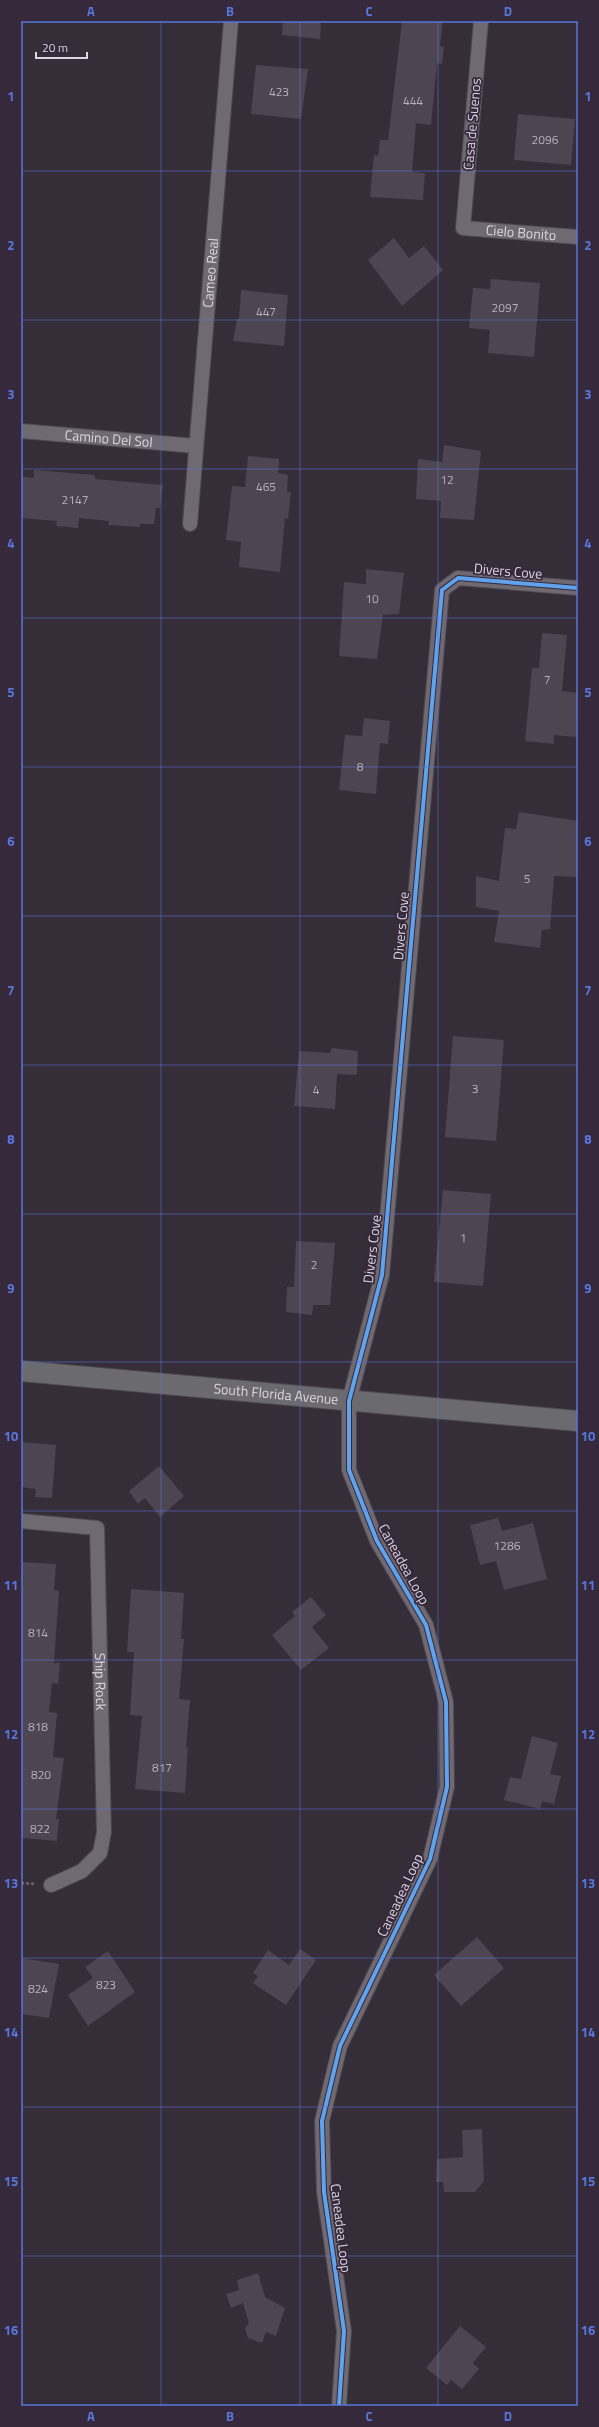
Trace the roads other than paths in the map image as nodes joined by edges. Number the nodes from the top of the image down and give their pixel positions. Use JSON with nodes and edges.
{"nodes":[{"id":1,"x":231,"y":21,"type":"edge"},
{"id":2,"x":482,"y":21,"type":"edge"},
{"id":3,"x":463,"y":228,"type":"joint"},
{"id":4,"x":578,"y":237,"type":"edge"},
{"id":5,"x":21,"y":430,"type":"edge"},
{"id":6,"x":196,"y":446,"type":"junction"},
{"id":7,"x":190,"y":524,"type":"dead end"},
{"id":8,"x":578,"y":588,"type":"edge"},
{"id":9,"x":21,"y":1372,"type":"edge"},
{"id":10,"x":349,"y":1401,"type":"junction"},
{"id":11,"x":578,"y":1421,"type":"edge"},
{"id":12,"x":21,"y":1521,"type":"edge"},
{"id":13,"x":52,"y":1885,"type":"dead end"},
{"id":14,"x":339,"y":2406,"type":"edge"}],
"edges":[{"from":1,"to":6,"type":"street","name":"Cameo Real"},
{"from":2,"to":3,"type":"street","name":"Casa de Suenos"},
{"from":3,"to":4,"type":"street","name":"Cielo Bonito"},
{"from":5,"to":6,"type":"street","name":"Camino Del Sol"},
{"from":6,"to":7,"type":"street","name":"Cameo Real"},
{"from":8,"to":10,"type":"street","name":"Divers Cove"},
{"from":9,"to":10,"type":"main road","name":"South Florida Avenue"},
{"from":10,"to":11,"type":"main road","name":"South Florida Avenue"},
{"from":10,"to":14,"type":"street","name":"Caneadea Loop"},
{"from":12,"to":13,"type":"street","name":"Ship Rock"}]}
